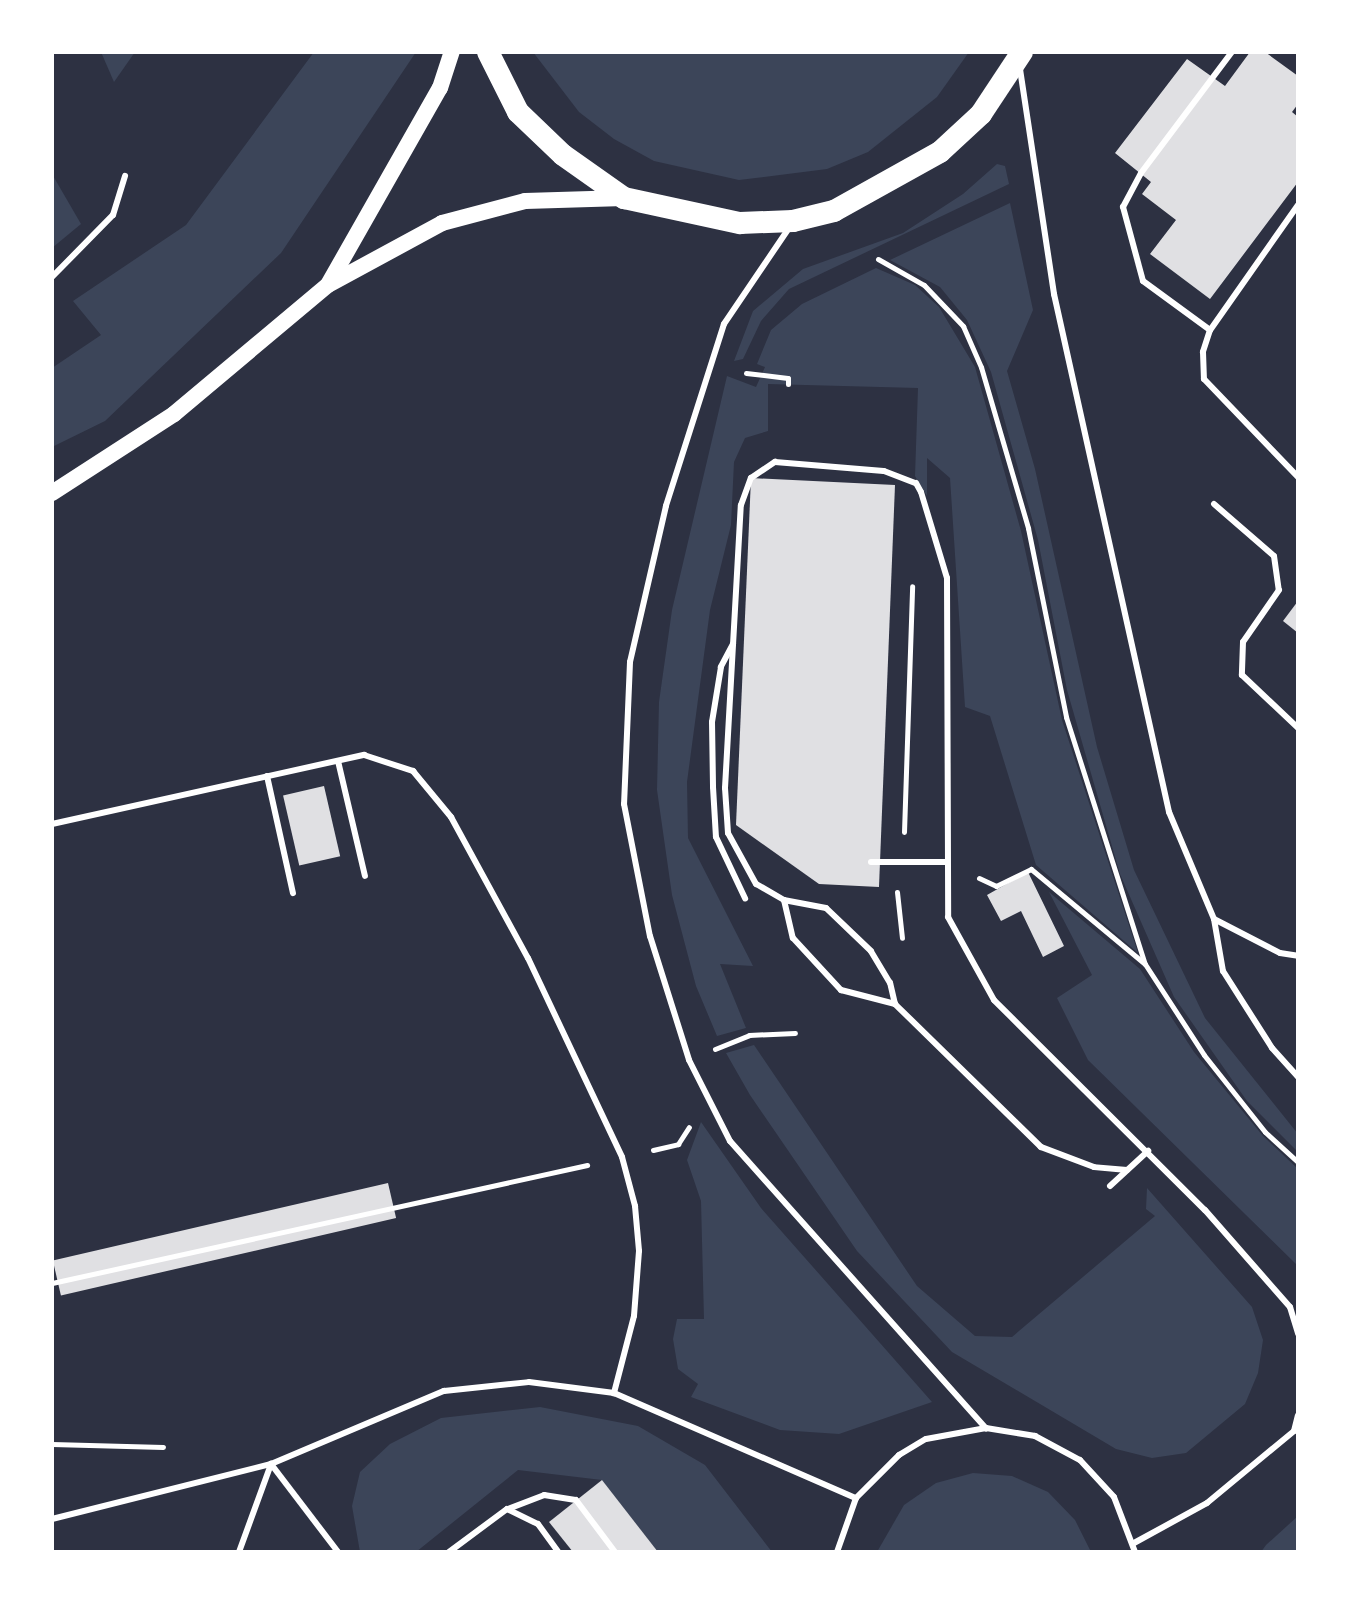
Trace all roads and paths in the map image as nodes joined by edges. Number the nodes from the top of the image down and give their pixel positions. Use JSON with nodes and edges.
{"nodes":[{"id":1,"x":452,"y":52,"type":"edge"},
{"id":2,"x":488,"y":52,"type":"edge"},
{"id":3,"x":1232,"y":52,"type":"edge"},
{"id":4,"x":1020,"y":57,"type":"edge"},
{"id":5,"x":125,"y":176,"type":"dead end"},
{"id":6,"x":624,"y":198,"type":"junction"},
{"id":7,"x":1298,"y":205,"type":"edge"},
{"id":8,"x":793,"y":221,"type":"junction"},
{"id":9,"x":878,"y":259,"type":"dead end"},
{"id":10,"x":52,"y":277,"type":"edge"},
{"id":11,"x":328,"y":285,"type":"junction"},
{"id":12,"x":1210,"y":330,"type":"junction"},
{"id":13,"x":746,"y":373,"type":"dead end"},
{"id":14,"x":788,"y":384,"type":"dead end"},
{"id":15,"x":1298,"y":477,"type":"edge"},
{"id":16,"x":52,"y":493,"type":"edge"},
{"id":17,"x":1214,"y":504,"type":"dead end"},
{"id":18,"x":912,"y":579,"type":"dead end"},
{"id":19,"x":734,"y":641,"type":"junction"},
{"id":20,"x":1298,"y":728,"type":"edge"},
{"id":21,"x":338,"y":761,"type":"junction"},
{"id":22,"x":267,"y":776,"type":"junction"},
{"id":23,"x":52,"y":824,"type":"edge"},
{"id":24,"x":871,"y":862,"type":"dead end"},
{"id":25,"x":894,"y":862,"type":"junction"},
{"id":26,"x":946,"y":862,"type":"junction"},
{"id":27,"x":365,"y":876,"type":"dead end"},
{"id":28,"x":293,"y":893,"type":"dead end"},
{"id":29,"x":745,"y":898,"type":"dead end"},
{"id":30,"x":784,"y":900,"type":"junction"},
{"id":31,"x":1214,"y":919,"type":"junction"},
{"id":32,"x":904,"y":955,"type":"dead end"},
{"id":33,"x":1298,"y":956,"type":"edge"},
{"id":34,"x":1145,"y":964,"type":"junction"},
{"id":35,"x":895,"y":1004,"type":"junction"},
{"id":36,"x":795,"y":1033,"type":"dead end"},
{"id":37,"x":711,"y":1051,"type":"dead end"},
{"id":38,"x":1298,"y":1077,"type":"edge"},
{"id":39,"x":690,"y":1126,"type":"dead end"},
{"id":40,"x":650,"y":1151,"type":"dead end"},
{"id":41,"x":1148,"y":1151,"type":"junction"},
{"id":42,"x":1298,"y":1162,"type":"edge"},
{"id":43,"x":587,"y":1165,"type":"dead end"},
{"id":44,"x":1127,"y":1170,"type":"junction"},
{"id":45,"x":1110,"y":1186,"type":"dead end"},
{"id":46,"x":52,"y":1283,"type":"edge"},
{"id":47,"x":1298,"y":1334,"type":"edge"},
{"id":48,"x":614,"y":1393,"type":"junction"},
{"id":49,"x":1298,"y":1415,"type":"edge"},
{"id":50,"x":986,"y":1428,"type":"junction"},
{"id":51,"x":52,"y":1444,"type":"edge"},
{"id":52,"x":163,"y":1447,"type":"dead end"},
{"id":53,"x":271,"y":1464,"type":"junction"},
{"id":54,"x":856,"y":1498,"type":"junction"},
{"id":55,"x":507,"y":1509,"type":"junction"},
{"id":56,"x":52,"y":1519,"type":"edge"},
{"id":57,"x":1134,"y":1543,"type":"junction"},
{"id":58,"x":239,"y":1552,"type":"edge"},
{"id":59,"x":338,"y":1552,"type":"edge"},
{"id":60,"x":449,"y":1552,"type":"edge"},
{"id":61,"x":558,"y":1552,"type":"edge"},
{"id":62,"x":615,"y":1552,"type":"edge"},
{"id":63,"x":837,"y":1552,"type":"edge"},
{"id":64,"x":1135,"y":1552,"type":"edge"}],
"edges":[{"from":1,"to":11,"type":"main road"},
{"from":2,"to":6,"type":"highway"},
{"from":3,"to":12,"type":"lane"},
{"from":4,"to":8,"type":"highway"},
{"from":4,"to":31,"type":"lane"},
{"from":5,"to":10,"type":"lane"},
{"from":6,"to":8,"type":"highway"},
{"from":6,"to":11,"type":"main road"},
{"from":7,"to":12,"type":"lane"},
{"from":8,"to":50,"type":"lane"},
{"from":9,"to":34,"type":"path"},
{"from":11,"to":16,"type":"main road"},
{"from":12,"to":15,"type":"lane"},
{"from":13,"to":14,"type":"path"},
{"from":17,"to":20,"type":"lane"},
{"from":18,"to":25,"type":"path"},
{"from":19,"to":26,"type":"lane"},
{"from":19,"to":29,"type":"lane"},
{"from":19,"to":30,"type":"lane"},
{"from":21,"to":22,"type":"lane"},
{"from":21,"to":27,"type":"lane"},
{"from":21,"to":48,"type":"lane"},
{"from":22,"to":23,"type":"lane"},
{"from":22,"to":28,"type":"lane"},
{"from":24,"to":25,"type":"lane"},
{"from":25,"to":26,"type":"lane"},
{"from":25,"to":32,"type":"path"},
{"from":26,"to":34,"type":"path"},
{"from":26,"to":41,"type":"lane"},
{"from":30,"to":35,"type":"lane"},
{"from":30,"to":35,"type":"lane"},
{"from":31,"to":33,"type":"lane"},
{"from":31,"to":38,"type":"lane"},
{"from":34,"to":42,"type":"path"},
{"from":35,"to":44,"type":"lane"},
{"from":36,"to":37,"type":"path"},
{"from":39,"to":40,"type":"path"},
{"from":41,"to":44,"type":"lane"},
{"from":41,"to":47,"type":"lane"},
{"from":43,"to":46,"type":"path"},
{"from":44,"to":45,"type":"lane"},
{"from":48,"to":53,"type":"lane"},
{"from":48,"to":54,"type":"lane"},
{"from":49,"to":57,"type":"lane"},
{"from":50,"to":54,"type":"lane"},
{"from":50,"to":57,"type":"lane"},
{"from":51,"to":52,"type":"path"},
{"from":53,"to":56,"type":"lane"},
{"from":53,"to":58,"type":"lane"},
{"from":53,"to":59,"type":"lane"},
{"from":54,"to":63,"type":"lane"},
{"from":55,"to":60,"type":"lane"},
{"from":55,"to":61,"type":"lane"},
{"from":55,"to":62,"type":"lane"},
{"from":57,"to":64,"type":"lane"}]}
